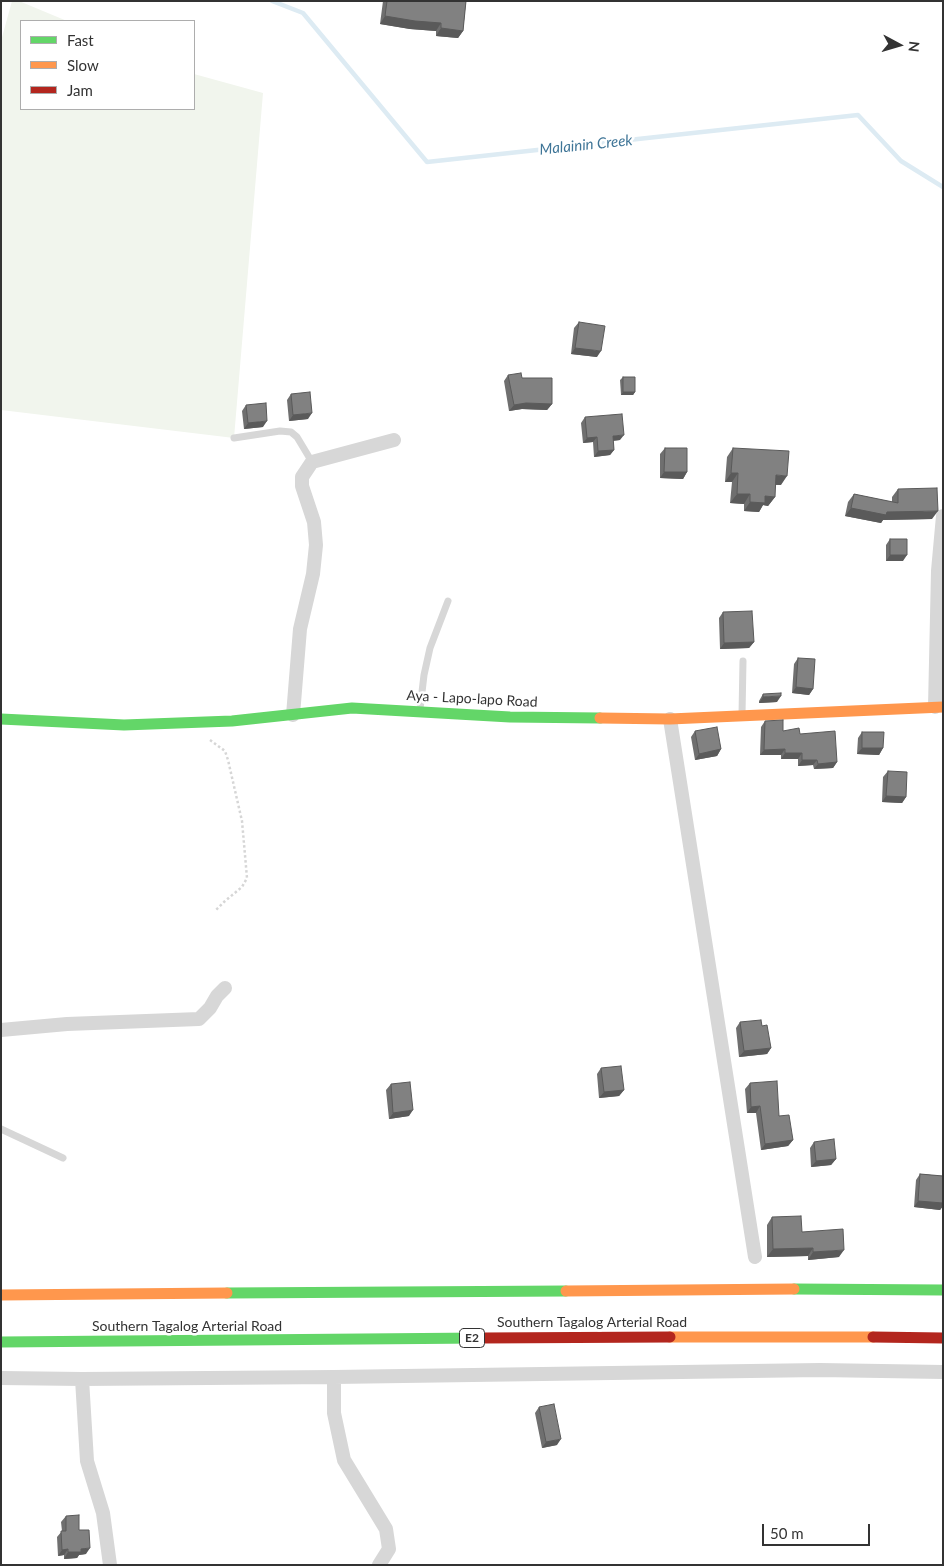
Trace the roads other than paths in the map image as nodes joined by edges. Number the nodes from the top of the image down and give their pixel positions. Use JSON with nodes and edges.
{"nodes":[{"id":1,"x":234,"y":438,"type":"dead end"},
{"id":2,"x":394,"y":440,"type":"dead end"},
{"id":3,"x":312,"y":462,"type":"junction"},
{"id":4,"x":943,"y":516,"type":"edge"},
{"id":5,"x":448,"y":602,"type":"dead end"},
{"id":6,"x":743,"y":660,"type":"dead end"},
{"id":7,"x":939,"y":707,"type":"edge"},
{"id":8,"x":420,"y":712,"type":"junction"},
{"id":9,"x":293,"y":715,"type":"junction"},
{"id":10,"x":742,"y":716,"type":"junction"},
{"id":11,"x":1,"y":718,"type":"edge"},
{"id":12,"x":670,"y":720,"type":"junction"},
{"id":13,"x":225,"y":988,"type":"dead end"},
{"id":14,"x":1,"y":1030,"type":"edge"},
{"id":15,"x":1,"y":1129,"type":"edge"},
{"id":16,"x":63,"y":1158,"type":"dead end"},
{"id":17,"x":755,"y":1257,"type":"dead end"},
{"id":18,"x":943,"y":1290,"type":"edge"},
{"id":19,"x":1,"y":1295,"type":"edge"},
{"id":20,"x":943,"y":1338,"type":"edge"},
{"id":21,"x":1,"y":1342,"type":"edge"},
{"id":22,"x":943,"y":1372,"type":"edge"},
{"id":23,"x":334,"y":1377,"type":"junction"},
{"id":24,"x":1,"y":1378,"type":"edge"},
{"id":25,"x":82,"y":1379,"type":"junction"},
{"id":26,"x":110,"y":1565,"type":"edge"},
{"id":27,"x":379,"y":1565,"type":"edge"}],
"edges":[{"from":1,"to":3,"type":"lane"},
{"from":2,"to":3,"type":"street"},
{"from":3,"to":9,"type":"street"},
{"from":4,"to":7,"type":"street"},
{"from":5,"to":8,"type":"lane"},
{"from":6,"to":10,"type":"lane"},
{"from":7,"to":10,"type":"main road","name":"Aya - Lapo-lapo Road"},
{"from":8,"to":9,"type":"main road","name":"Aya - Lapo-lapo Road"},
{"from":8,"to":12,"type":"main road","name":"Aya - Lapo-lapo Road"},
{"from":9,"to":11,"type":"main road","name":"Aya - Lapo-lapo Road"},
{"from":10,"to":12,"type":"main road","name":"Aya - Lapo-lapo Road"},
{"from":12,"to":17,"type":"street"},
{"from":13,"to":14,"type":"street"},
{"from":15,"to":16,"type":"lane"},
{"from":18,"to":19,"type":"main road"},
{"from":20,"to":21,"type":"main road","name":"Southern Tagalog Arterial Road","number":"E2"},
{"from":22,"to":23,"type":"street"},
{"from":23,"to":25,"type":"street"},
{"from":23,"to":27,"type":"street"},
{"from":24,"to":25,"type":"street"},
{"from":25,"to":26,"type":"street"}]}
